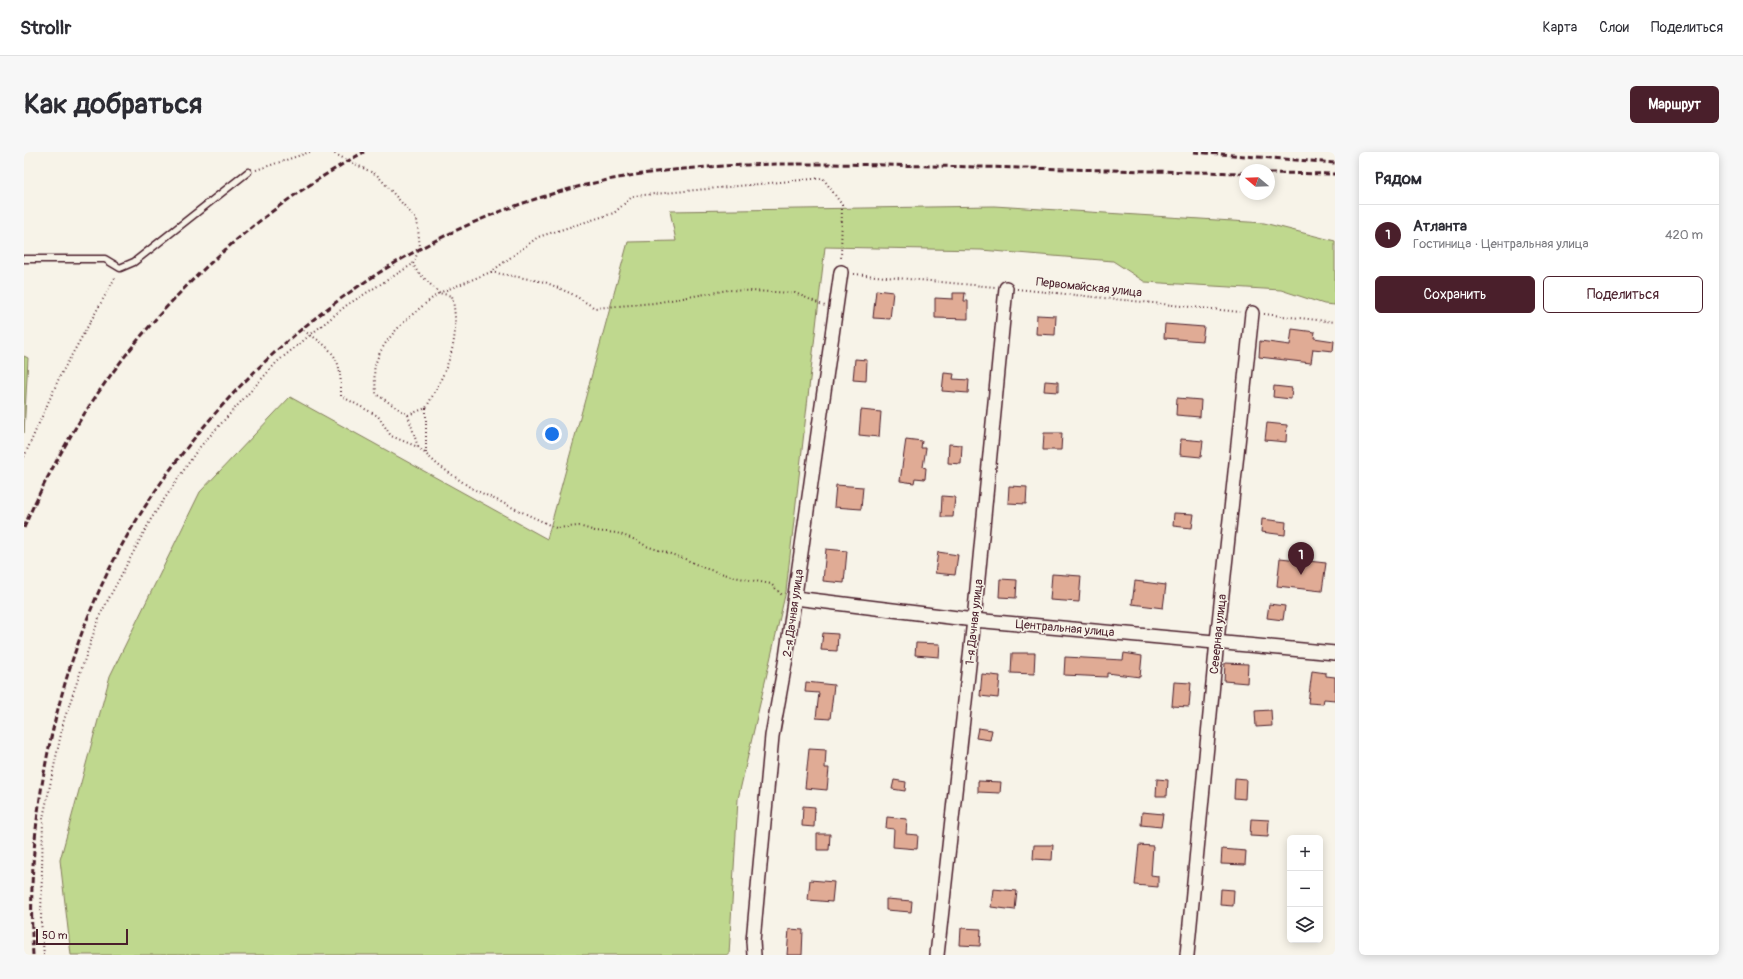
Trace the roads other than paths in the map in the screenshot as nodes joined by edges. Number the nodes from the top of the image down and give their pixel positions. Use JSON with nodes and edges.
{"nodes":[{"id":1,"x":248,"y":172,"type":"road end"},
{"id":2,"x":24,"y":259,"type":"edge"},
{"id":3,"x":841,"y":272,"type":"road end"},
{"id":4,"x":1006,"y":288,"type":"road end"},
{"id":5,"x":1252,"y":313,"type":"road end"},
{"id":6,"x":795,"y":598,"type":"junction"},
{"id":7,"x":974,"y":620,"type":"junction"},
{"id":8,"x":1217,"y":641,"type":"junction"},
{"id":9,"x":1335,"y":653,"type":"edge"},
{"id":10,"x":754,"y":955,"type":"edge"},
{"id":11,"x":937,"y":955,"type":"edge"},
{"id":12,"x":1187,"y":955,"type":"edge"}],
"edges":[{"from":1,"to":2,"type":"lane"},
{"from":3,"to":6,"type":"street","name":"2-я Дачная улица"},
{"from":4,"to":7,"type":"street","name":"1-я Дачная улица"},
{"from":5,"to":8,"type":"street","name":"Северная улица"},
{"from":6,"to":7,"type":"street","name":"Центральная улица"},
{"from":6,"to":10,"type":"street","name":"2-я Дачная улица"},
{"from":7,"to":8,"type":"street","name":"Центральная улица"},
{"from":7,"to":11,"type":"street","name":"1-я Дачная улица"},
{"from":8,"to":9,"type":"street","name":"Центральная улица"},
{"from":8,"to":12,"type":"street","name":"Северная улица"}]}
